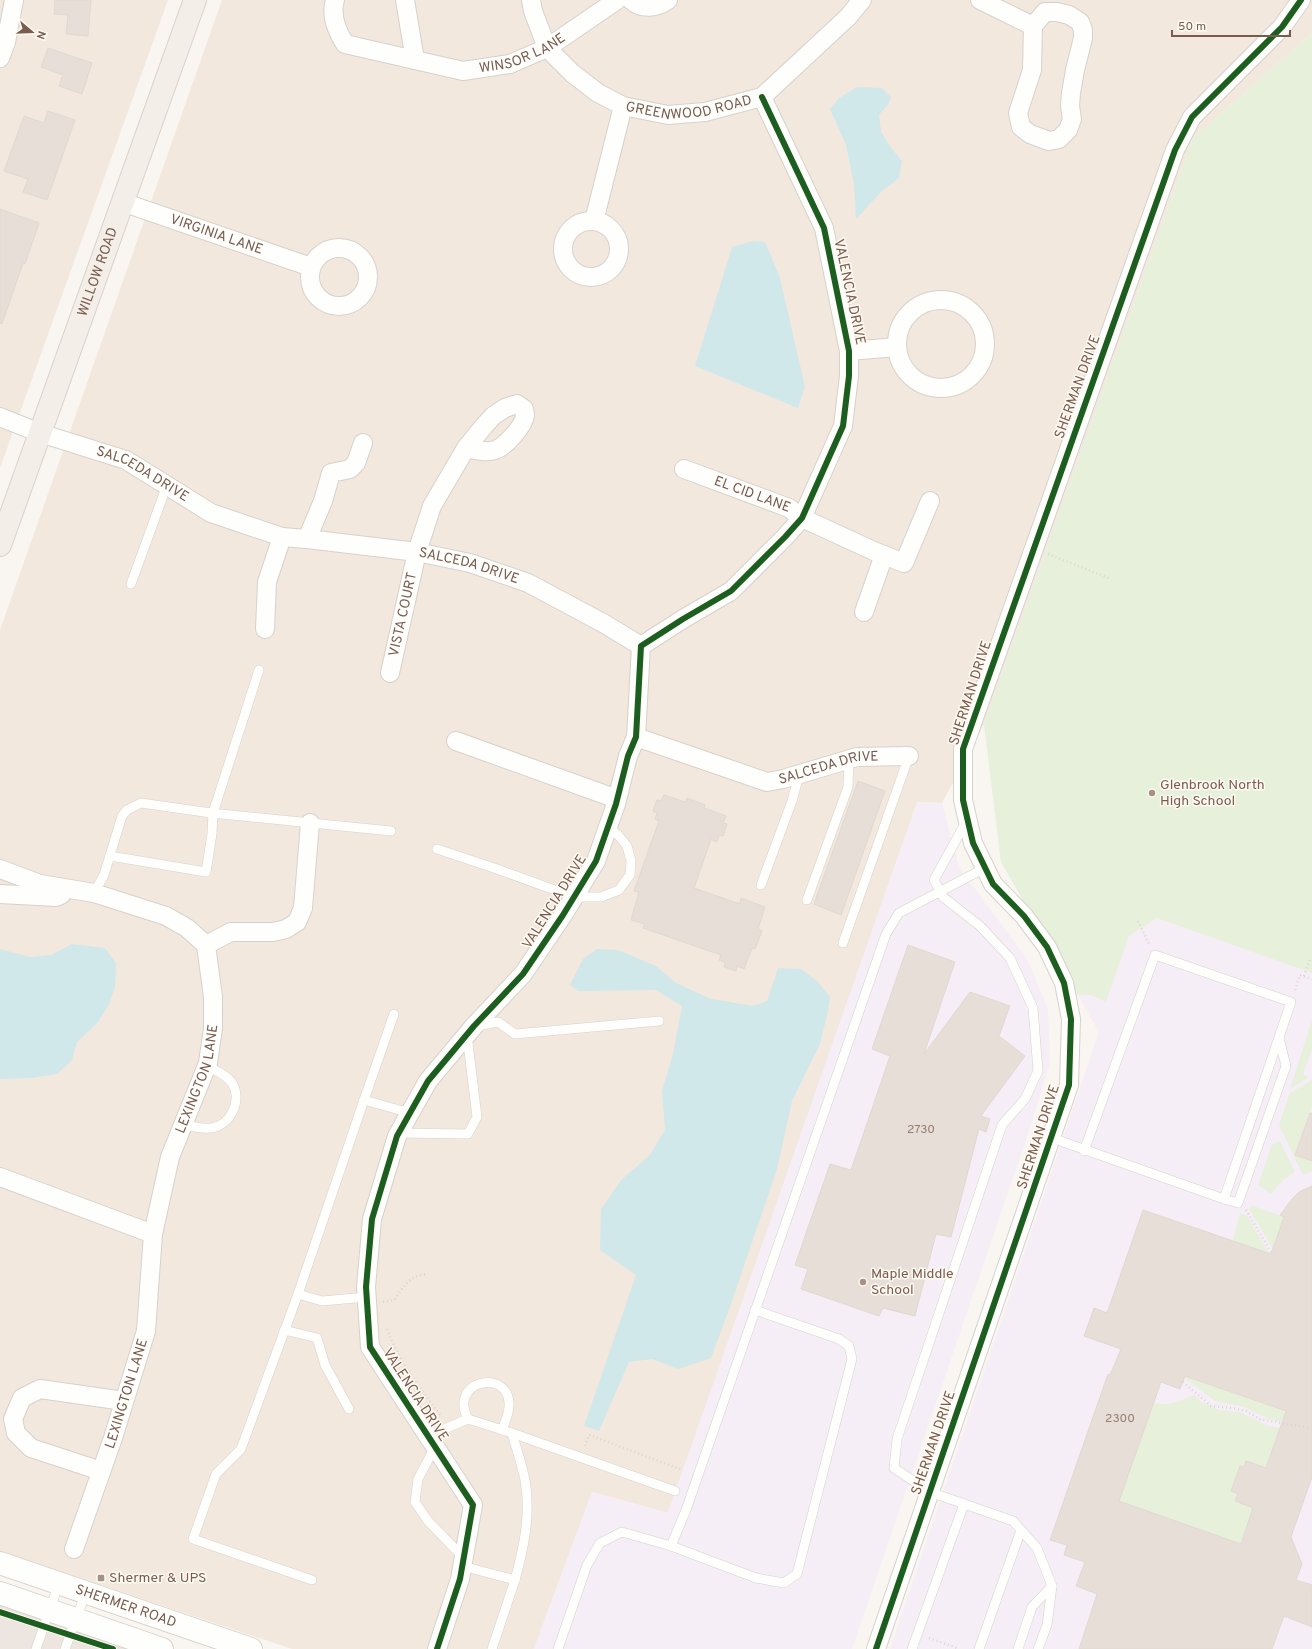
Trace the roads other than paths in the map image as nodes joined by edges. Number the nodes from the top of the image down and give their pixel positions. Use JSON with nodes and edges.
{"nodes":[{"id":1,"x":14,"y":0,"type":"edge"},
{"id":2,"x":194,"y":0,"type":"edge"},
{"id":3,"x":335,"y":0,"type":"edge"},
{"id":4,"x":405,"y":0,"type":"edge"},
{"id":5,"x":531,"y":0,"type":"edge"},
{"id":6,"x":617,"y":0,"type":"edge"},
{"id":7,"x":631,"y":0,"type":"edge"},
{"id":8,"x":668,"y":0,"type":"edge"},
{"id":9,"x":862,"y":0,"type":"edge"},
{"id":10,"x":980,"y":0,"type":"edge"},
{"id":11,"x":1301,"y":0,"type":"edge"},
{"id":12,"x":1033,"y":26,"type":"junction"},
{"id":13,"x":547,"y":48,"type":"junction"},
{"id":14,"x":0,"y":58,"type":"edge"},
{"id":15,"x":415,"y":60,"type":"junction"},
{"id":16,"x":762,"y":97,"type":"junction"},
{"id":17,"x":623,"y":106,"type":"junction"},
{"id":18,"x":122,"y":202,"type":"junction"},
{"id":19,"x":594,"y":221,"type":"dead end"},
{"id":20,"x":311,"y":267,"type":"dead end"},
{"id":21,"x":897,"y":347,"type":"junction"},
{"id":22,"x":849,"y":351,"type":"junction"},
{"id":23,"x":0,"y":417,"type":"edge"},
{"id":24,"x":40,"y":433,"type":"junction"},
{"id":25,"x":363,"y":443,"type":"dead end"},
{"id":26,"x":466,"y":448,"type":"dead end"},
{"id":27,"x":684,"y":469,"type":"dead end"},
{"id":28,"x":167,"y":485,"type":"junction"},
{"id":29,"x":930,"y":501,"type":"dead end"},
{"id":30,"x":802,"y":518,"type":"junction"},
{"id":31,"x":282,"y":538,"type":"junction"},
{"id":32,"x":307,"y":539,"type":"junction"},
{"id":33,"x":0,"y":544,"type":"edge"},
{"id":34,"x":417,"y":552,"type":"junction"},
{"id":35,"x":884,"y":555,"type":"junction"},
{"id":36,"x":131,"y":584,"type":"dead end"},
{"id":37,"x":864,"y":612,"type":"dead end"},
{"id":38,"x":265,"y":629,"type":"dead end"},
{"id":39,"x":641,"y":646,"type":"junction"},
{"id":40,"x":259,"y":670,"type":"dead end"},
{"id":41,"x":390,"y":673,"type":"dead end"},
{"id":42,"x":636,"y":737,"type":"junction"},
{"id":43,"x":456,"y":742,"type":"dead end"},
{"id":44,"x":909,"y":756,"type":"joint"},
{"id":45,"x":850,"y":760,"type":"junction"},
{"id":46,"x":799,"y":775,"type":"junction"},
{"id":47,"x":617,"y":799,"type":"junction"},
{"id":48,"x":213,"y":813,"type":"junction"},
{"id":49,"x":968,"y":820,"type":"junction"},
{"id":50,"x":310,"y":823,"type":"junction"},
{"id":51,"x":608,"y":827,"type":"junction"},
{"id":52,"x":391,"y":831,"type":"dead end"},
{"id":53,"x":437,"y":849,"type":"dead end"},
{"id":54,"x":110,"y":856,"type":"junction"},
{"id":55,"x":985,"y":868,"type":"junction"},
{"id":56,"x":1,"y":872,"type":"edge"},
{"id":57,"x":761,"y":885,"type":"dead end"},
{"id":58,"x":75,"y":889,"type":"junction"},
{"id":59,"x":940,"y":891,"type":"junction"},
{"id":60,"x":94,"y":893,"type":"junction"},
{"id":61,"x":0,"y":894,"type":"edge"},
{"id":62,"x":574,"y":897,"type":"junction"},
{"id":63,"x":807,"y":900,"type":"dead end"},
{"id":64,"x":843,"y":943,"type":"dead end"},
{"id":65,"x":206,"y":945,"type":"junction"},
{"id":66,"x":394,"y":1014,"type":"dead end"},
{"id":67,"x":659,"y":1020,"type":"dead end"},
{"id":68,"x":470,"y":1030,"type":"junction"},
{"id":69,"x":1279,"y":1038,"type":"junction"},
{"id":70,"x":207,"y":1066,"type":"junction"},
{"id":71,"x":364,"y":1100,"type":"junction"},
{"id":72,"x":410,"y":1113,"type":"junction"},
{"id":73,"x":183,"y":1125,"type":"junction"},
{"id":74,"x":399,"y":1133,"type":"junction"},
{"id":75,"x":1052,"y":1138,"type":"junction"},
{"id":76,"x":1084,"y":1151,"type":"junction"},
{"id":77,"x":0,"y":1178,"type":"edge"},
{"id":78,"x":1224,"y":1199,"type":"junction"},
{"id":79,"x":153,"y":1234,"type":"junction"},
{"id":80,"x":298,"y":1294,"type":"junction"},
{"id":81,"x":367,"y":1297,"type":"junction"},
{"id":82,"x":756,"y":1310,"type":"junction"},
{"id":83,"x":284,"y":1330,"type":"junction"},
{"id":84,"x":124,"y":1401,"type":"junction"},
{"id":85,"x":349,"y":1409,"type":"dead end"},
{"id":86,"x":468,"y":1419,"type":"junction"},
{"id":87,"x":502,"y":1430,"type":"junction"},
{"id":88,"x":512,"y":1433,"type":"junction"},
{"id":89,"x":431,"y":1442,"type":"junction"},
{"id":90,"x":101,"y":1471,"type":"junction"},
{"id":91,"x":675,"y":1491,"type":"dead end"},
{"id":92,"x":930,"y":1492,"type":"junction"},
{"id":93,"x":964,"y":1504,"type":"junction"},
{"id":94,"x":1021,"y":1530,"type":"junction"},
{"id":95,"x":671,"y":1546,"type":"junction"},
{"id":96,"x":74,"y":1549,"type":"dead end"},
{"id":97,"x":0,"y":1562,"type":"edge"},
{"id":98,"x":463,"y":1562,"type":"junction"},
{"id":99,"x":312,"y":1580,"type":"dead end"},
{"id":100,"x":514,"y":1580,"type":"junction"},
{"id":101,"x":59,"y":1583,"type":"junction"},
{"id":102,"x":1052,"y":1586,"type":"junction"},
{"id":103,"x":86,"y":1592,"type":"junction"},
{"id":104,"x":0,"y":1593,"type":"edge"},
{"id":105,"x":49,"y":1609,"type":"junction"},
{"id":106,"x":76,"y":1618,"type":"junction"},
{"id":107,"x":36,"y":1649,"type":"edge"},
{"id":108,"x":65,"y":1649,"type":"edge"},
{"id":109,"x":162,"y":1649,"type":"edge"},
{"id":110,"x":251,"y":1649,"type":"edge"},
{"id":111,"x":436,"y":1649,"type":"edge"},
{"id":112,"x":492,"y":1649,"type":"edge"},
{"id":113,"x":558,"y":1649,"type":"edge"},
{"id":114,"x":876,"y":1649,"type":"edge"},
{"id":115,"x":912,"y":1649,"type":"edge"},
{"id":116,"x":979,"y":1649,"type":"edge"},
{"id":117,"x":1018,"y":1649,"type":"edge"},
{"id":118,"x":1038,"y":1649,"type":"edge"}],
"edges":[{"from":1,"to":14,"type":"street"},
{"from":2,"to":18,"type":"main road","name":"WILLOW ROAD"},
{"from":3,"to":15,"type":"street","name":"WINSOR LANE"},
{"from":4,"to":15,"type":"street"},
{"from":5,"to":13,"type":"street","name":"GREENWOOD ROAD"},
{"from":6,"to":13,"type":"street","name":"WINSOR LANE"},
{"from":7,"to":8,"type":"street"},
{"from":9,"to":16,"type":"street","name":"GREENWOOD ROAD"},
{"from":10,"to":12,"type":"street"},
{"from":11,"to":49,"type":"street","name":"SHERMAN DRIVE"},
{"from":12,"to":12,"type":"street"},
{"from":13,"to":15,"type":"street","name":"WINSOR LANE"},
{"from":13,"to":17,"type":"street","name":"GREENWOOD ROAD"},
{"from":16,"to":17,"type":"street","name":"GREENWOOD ROAD"},
{"from":16,"to":22,"type":"street","name":"VALENCIA DRIVE"},
{"from":17,"to":19,"type":"street"},
{"from":18,"to":20,"type":"street","name":"VIRGINIA LANE"},
{"from":18,"to":24,"type":"main road","name":"WILLOW ROAD"},
{"from":21,"to":21,"type":"street"},
{"from":21,"to":22,"type":"street"},
{"from":22,"to":30,"type":"street","name":"VALENCIA DRIVE"},
{"from":23,"to":24,"type":"street","name":"SALCEDA DRIVE"},
{"from":24,"to":28,"type":"street","name":"SALCEDA DRIVE"},
{"from":24,"to":33,"type":"main road","name":"WILLOW ROAD"},
{"from":25,"to":32,"type":"street"},
{"from":26,"to":34,"type":"street","name":"VISTA COURT"},
{"from":27,"to":30,"type":"street","name":"EL CID LANE"},
{"from":28,"to":31,"type":"street","name":"SALCEDA DRIVE"},
{"from":28,"to":36,"type":"lane"},
{"from":29,"to":35,"type":"street","name":"EL CID LANE"},
{"from":30,"to":35,"type":"street","name":"EL CID LANE"},
{"from":30,"to":39,"type":"street","name":"VALENCIA DRIVE"},
{"from":31,"to":32,"type":"street","name":"SALCEDA DRIVE"},
{"from":31,"to":38,"type":"street"},
{"from":32,"to":34,"type":"street","name":"SALCEDA DRIVE"},
{"from":34,"to":39,"type":"street","name":"SALCEDA DRIVE"},
{"from":34,"to":41,"type":"street","name":"VISTA COURT"},
{"from":35,"to":37,"type":"street"},
{"from":39,"to":42,"type":"street","name":"VALENCIA DRIVE"},
{"from":40,"to":48,"type":"lane"},
{"from":42,"to":46,"type":"street","name":"SALCEDA DRIVE"},
{"from":42,"to":47,"type":"street","name":"VALENCIA DRIVE"},
{"from":43,"to":47,"type":"street"},
{"from":44,"to":45,"type":"street","name":"SALCEDA DRIVE"},
{"from":44,"to":64,"type":"lane"},
{"from":45,"to":46,"type":"street","name":"SALCEDA DRIVE"},
{"from":45,"to":63,"type":"lane"},
{"from":46,"to":57,"type":"lane"},
{"from":47,"to":51,"type":"street","name":"VALENCIA DRIVE"},
{"from":48,"to":50,"type":"lane"},
{"from":48,"to":54,"type":"lane"},
{"from":48,"to":54,"type":"lane"},
{"from":49,"to":55,"type":"street","name":"SHERMAN DRIVE"},
{"from":49,"to":59,"type":"lane"},
{"from":50,"to":52,"type":"lane"},
{"from":50,"to":65,"type":"street"},
{"from":51,"to":62,"type":"street","name":"VALENCIA DRIVE"},
{"from":51,"to":62,"type":"lane"},
{"from":53,"to":62,"type":"lane"},
{"from":54,"to":60,"type":"lane"},
{"from":55,"to":59,"type":"lane"},
{"from":55,"to":75,"type":"street","name":"SHERMAN DRIVE"},
{"from":56,"to":58,"type":"street"},
{"from":58,"to":60,"type":"street"},
{"from":58,"to":61,"type":"street"},
{"from":59,"to":82,"type":"lane"},
{"from":59,"to":92,"type":"lane"},
{"from":60,"to":65,"type":"street"},
{"from":62,"to":68,"type":"street","name":"VALENCIA DRIVE"},
{"from":65,"to":70,"type":"street","name":"LEXINGTON LANE"},
{"from":66,"to":71,"type":"lane"},
{"from":67,"to":68,"type":"lane"},
{"from":68,"to":72,"type":"street","name":"VALENCIA DRIVE"},
{"from":68,"to":74,"type":"lane"},
{"from":69,"to":76,"type":"lane"},
{"from":69,"to":78,"type":"lane"},
{"from":69,"to":78,"type":"lane"},
{"from":70,"to":73,"type":"street","name":"LEXINGTON LANE"},
{"from":70,"to":73,"type":"lane"},
{"from":71,"to":72,"type":"lane"},
{"from":71,"to":80,"type":"lane"},
{"from":72,"to":74,"type":"street","name":"VALENCIA DRIVE"},
{"from":73,"to":79,"type":"street","name":"LEXINGTON LANE"},
{"from":74,"to":81,"type":"street","name":"VALENCIA DRIVE"},
{"from":75,"to":76,"type":"lane"},
{"from":75,"to":92,"type":"street","name":"SHERMAN DRIVE"},
{"from":76,"to":78,"type":"lane"},
{"from":77,"to":79,"type":"street"},
{"from":79,"to":84,"type":"street","name":"LEXINGTON LANE"},
{"from":80,"to":81,"type":"lane"},
{"from":80,"to":83,"type":"lane"},
{"from":81,"to":89,"type":"street","name":"VALENCIA DRIVE"},
{"from":82,"to":95,"type":"lane"},
{"from":82,"to":95,"type":"lane"},
{"from":83,"to":85,"type":"lane"},
{"from":83,"to":99,"type":"lane"},
{"from":84,"to":90,"type":"street","name":"LEXINGTON LANE"},
{"from":84,"to":90,"type":"street"},
{"from":86,"to":87,"type":"lane"},
{"from":86,"to":87,"type":"lane"},
{"from":86,"to":89,"type":"lane"},
{"from":87,"to":88,"type":"lane"},
{"from":88,"to":91,"type":"lane"},
{"from":88,"to":100,"type":"lane"},
{"from":89,"to":98,"type":"street","name":"VALENCIA DRIVE"},
{"from":89,"to":98,"type":"lane"},
{"from":90,"to":96,"type":"street","name":"LEXINGTON LANE"},
{"from":92,"to":93,"type":"lane"},
{"from":92,"to":114,"type":"street","name":"SHERMAN DRIVE"},
{"from":93,"to":94,"type":"lane"},
{"from":93,"to":115,"type":"lane"},
{"from":94,"to":102,"type":"lane"},
{"from":94,"to":116,"type":"lane"},
{"from":95,"to":113,"type":"lane"},
{"from":97,"to":101,"type":"main road","name":"SHERMER ROAD"},
{"from":98,"to":100,"type":"lane"},
{"from":98,"to":111,"type":"street","name":"VALENCIA DRIVE"},
{"from":100,"to":112,"type":"lane"},
{"from":101,"to":103,"type":"main road","name":"SHERMER ROAD"},
{"from":101,"to":105,"type":"lane"},
{"from":102,"to":117,"type":"lane"},
{"from":102,"to":118,"type":"lane"},
{"from":103,"to":106,"type":"lane"},
{"from":103,"to":110,"type":"main road","name":"SHERMER ROAD"},
{"from":104,"to":105,"type":"main road","name":"SHERMER ROAD"},
{"from":105,"to":106,"type":"main road","name":"SHERMER ROAD"},
{"from":105,"to":107,"type":"lane"},
{"from":106,"to":108,"type":"lane"},
{"from":106,"to":109,"type":"main road","name":"SHERMER ROAD"}]}
